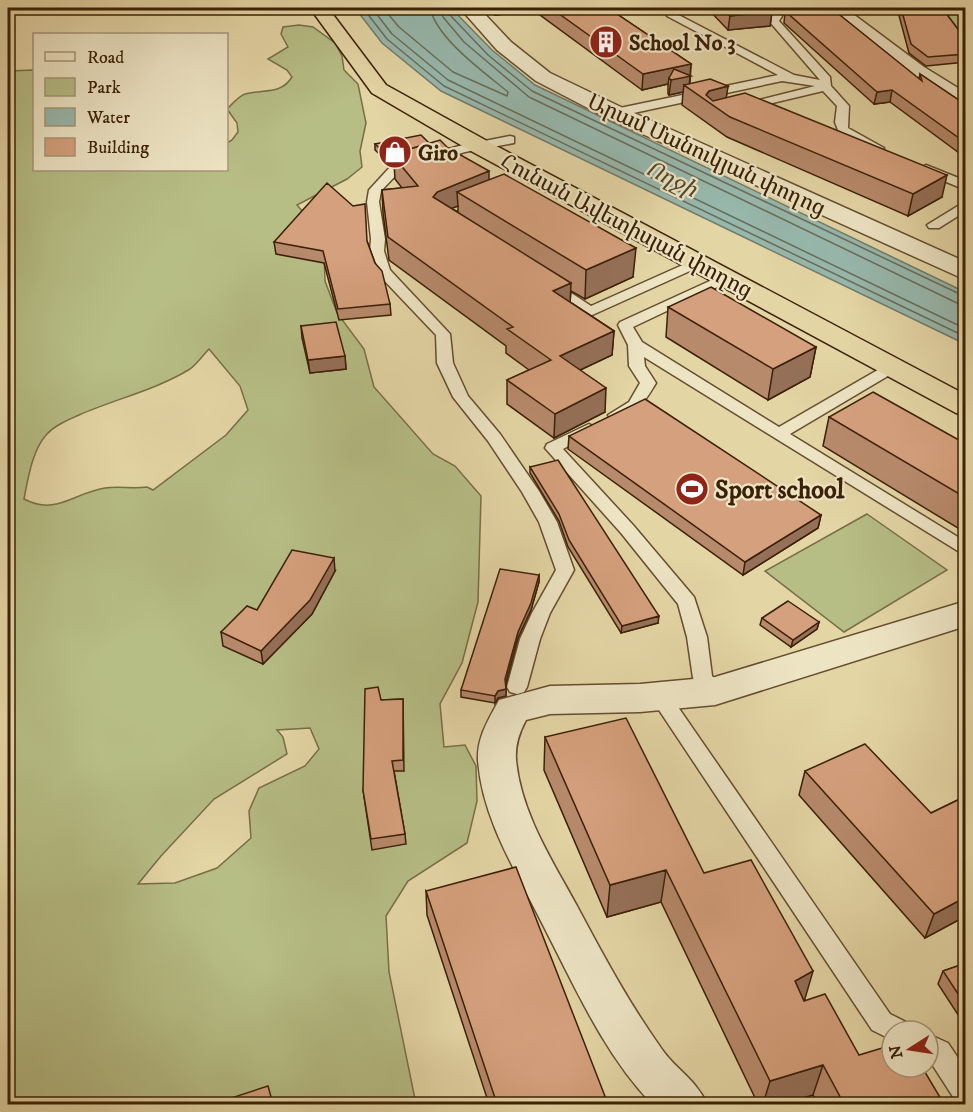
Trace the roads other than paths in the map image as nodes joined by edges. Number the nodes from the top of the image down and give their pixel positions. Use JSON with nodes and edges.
{"nodes":[{"id":1,"x":319,"y":8,"type":"edge"},
{"id":2,"x":469,"y":8,"type":"edge"},
{"id":3,"x":768,"y":8,"type":"edge"},
{"id":4,"x":833,"y":11,"type":"edge"},
{"id":5,"x":671,"y":14,"type":"dead end"},
{"id":6,"x":791,"y":78,"type":"junction"},
{"id":7,"x":825,"y":87,"type":"junction"},
{"id":8,"x":966,"y":103,"type":"edge"},
{"id":9,"x":735,"y":109,"type":"edge"},
{"id":10,"x":615,"y":113,"type":"junction"},
{"id":11,"x":510,"y":140,"type":"dead end"},
{"id":12,"x":479,"y":146,"type":"junction"},
{"id":13,"x":894,"y":155,"type":"edge"},
{"id":14,"x":914,"y":164,"type":"edge"},
{"id":15,"x":966,"y":186,"type":"edge"},
{"id":16,"x":966,"y":205,"type":"edge"},
{"id":17,"x":934,"y":225,"type":"dead end"},
{"id":18,"x":696,"y":263,"type":"junction"},
{"id":19,"x":966,"y":272,"type":"edge"},
{"id":20,"x":725,"y":278,"type":"junction"},
{"id":21,"x":541,"y":280,"type":"edge"},
{"id":22,"x":636,"y":345,"type":"junction"},
{"id":23,"x":893,"y":367,"type":"junction"},
{"id":24,"x":966,"y":407,"type":"edge"},
{"id":25,"x":780,"y":433,"type":"junction"},
{"id":26,"x":966,"y":550,"type":"edge"},
{"id":27,"x":966,"y":613,"type":"edge"},
{"id":28,"x":517,"y":687,"type":"dead end"},
{"id":29,"x":715,"y":691,"type":"junction"},
{"id":30,"x":660,"y":696,"type":"junction"},
{"id":31,"x":880,"y":1021,"type":"edge"},
{"id":32,"x":940,"y":1053,"type":"edge"},
{"id":33,"x":966,"y":1094,"type":"edge"},
{"id":34,"x":683,"y":1104,"type":"edge"}],
"edges":[{"from":1,"to":12,"type":"highway","name":"Հունան Ավետիսյան փողոց"},
{"from":2,"to":10,"type":"street","name":"Արամ Մանուկյան փողոց"},
{"from":3,"to":7,"type":"lane"},
{"from":4,"to":8,"type":"street"},
{"from":5,"to":6,"type":"lane"},
{"from":6,"to":7,"type":"lane"},
{"from":6,"to":10,"type":"lane"},
{"from":7,"to":9,"type":"lane"},
{"from":7,"to":13,"type":"lane"},
{"from":10,"to":19,"type":"street","name":"Արամ Մանուկյան փողոց"},
{"from":11,"to":12,"type":"lane"},
{"from":12,"to":18,"type":"highway","name":"Հունան Ավետիսյան փողոց"},
{"from":12,"to":28,"type":"lane"},
{"from":14,"to":15,"type":"lane"},
{"from":16,"to":17,"type":"lane"},
{"from":18,"to":20,"type":"highway","name":"Հունան Ավետիսյան փողոց"},
{"from":18,"to":21,"type":"lane"},
{"from":20,"to":22,"type":"lane"},
{"from":20,"to":23,"type":"highway","name":"Հունան Ավետիսյան փողոց"},
{"from":22,"to":25,"type":"lane"},
{"from":22,"to":29,"type":"lane"},
{"from":23,"to":24,"type":"highway","name":"Հունան Ավետիսյան փողոց"},
{"from":23,"to":25,"type":"lane"},
{"from":25,"to":26,"type":"lane"},
{"from":27,"to":29,"type":"street"},
{"from":29,"to":30,"type":"street"},
{"from":30,"to":31,"type":"lane"},
{"from":30,"to":34,"type":"street"},
{"from":32,"to":33,"type":"lane"}]}
